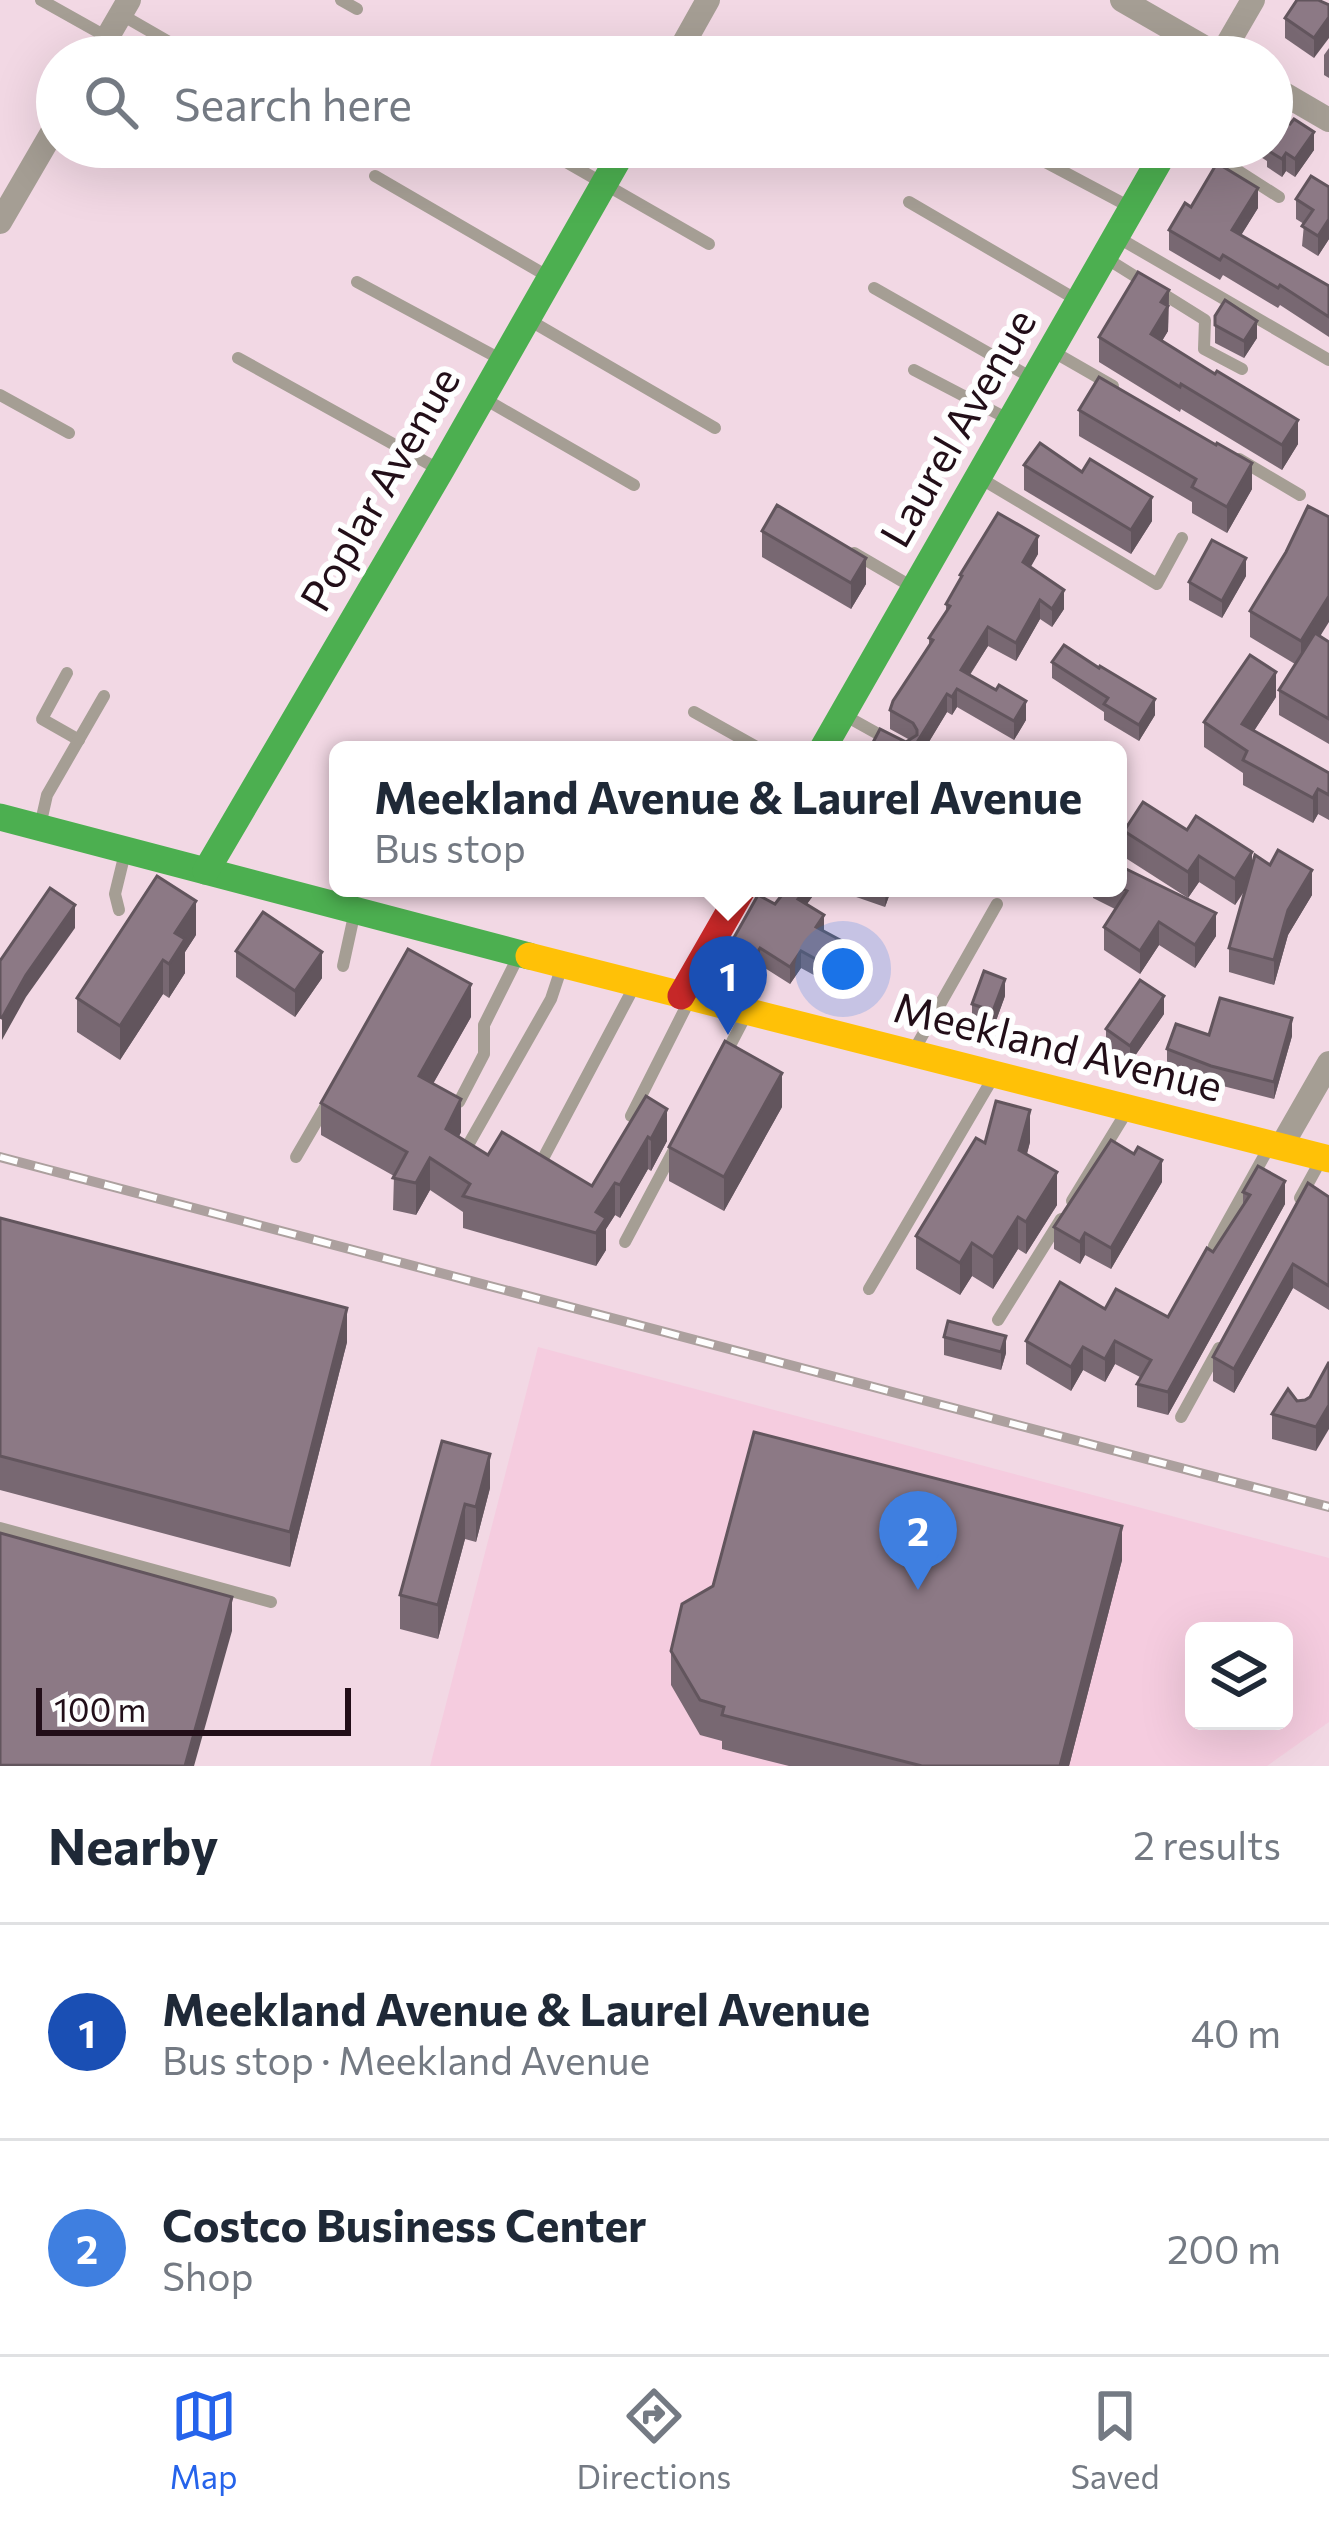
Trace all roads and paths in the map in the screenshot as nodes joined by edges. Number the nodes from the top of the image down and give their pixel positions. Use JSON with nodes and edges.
{"nodes":[{"id":1,"x":41,"y":0,"type":"edge"},
{"id":2,"x":341,"y":0,"type":"edge"},
{"id":3,"x":707,"y":0,"type":"edge"},
{"id":4,"x":1122,"y":0,"type":"edge"},
{"id":5,"x":1253,"y":0,"type":"edge"},
{"id":6,"x":125,"y":7,"type":"edge"},
{"id":7,"x":357,"y":9,"type":"dead end"},
{"id":8,"x":1164,"y":12,"type":"edge"},
{"id":9,"x":88,"y":36,"type":"edge"},
{"id":10,"x":108,"y":36,"type":"edge"},
{"id":11,"x":166,"y":36,"type":"edge"},
{"id":12,"x":687,"y":36,"type":"edge"},
{"id":13,"x":1194,"y":36,"type":"edge"},
{"id":14,"x":1232,"y":36,"type":"edge"},
{"id":15,"x":1293,"y":99,"type":"edge"},
{"id":16,"x":1329,"y":120,"type":"edge"},
{"id":17,"x":36,"y":160,"type":"edge"},
{"id":18,"x":577,"y":168,"type":"edge"},
{"id":19,"x":613,"y":168,"type":"edge"},
{"id":20,"x":1057,"y":168,"type":"edge"},
{"id":21,"x":1155,"y":168,"type":"edge"},
{"id":22,"x":1235,"y":168,"type":"edge"},
{"id":23,"x":375,"y":176,"type":"dead end"},
{"id":24,"x":604,"y":183,"type":"junction"},
{"id":25,"x":1280,"y":197,"type":"dead end"},
{"id":26,"x":909,"y":202,"type":"dead end"},
{"id":27,"x":1132,"y":207,"type":"junction"},
{"id":28,"x":0,"y":222,"type":"edge"},
{"id":29,"x":709,"y":244,"type":"dead end"},
{"id":30,"x":1110,"y":246,"type":"junction"},
{"id":31,"x":550,"y":278,"type":"junction"},
{"id":32,"x":357,"y":282,"type":"dead end"},
{"id":33,"x":874,"y":289,"type":"dead end"},
{"id":34,"x":1078,"y":301,"type":"junction"},
{"id":35,"x":527,"y":318,"type":"junction"},
{"id":36,"x":1052,"y":350,"type":"junction"},
{"id":37,"x":238,"y":358,"type":"dead end"},
{"id":38,"x":503,"y":360,"type":"junction"},
{"id":39,"x":1329,"y":360,"type":"edge"},
{"id":40,"x":1242,"y":368,"type":"dead end"},
{"id":41,"x":914,"y":370,"type":"dead end"},
{"id":42,"x":1033,"y":378,"type":"junction"},
{"id":43,"x":1128,"y":394,"type":"edge"},
{"id":44,"x":0,"y":395,"type":"edge"},
{"id":45,"x":482,"y":397,"type":"junction"},
{"id":46,"x":1011,"y":420,"type":"junction"},
{"id":47,"x":715,"y":428,"type":"dead end"},
{"id":48,"x":69,"y":433,"type":"dead end"},
{"id":49,"x":1224,"y":450,"type":"edge"},
{"id":50,"x":441,"y":470,"type":"junction"},
{"id":51,"x":979,"y":478,"type":"junction"},
{"id":52,"x":634,"y":485,"type":"dead end"},
{"id":53,"x":1300,"y":495,"type":"dead end"},
{"id":54,"x":1183,"y":538,"type":"dead end"},
{"id":55,"x":833,"y":542,"type":"edge"},
{"id":56,"x":915,"y":589,"type":"junction"},
{"id":57,"x":67,"y":673,"type":"dead end"},
{"id":58,"x":104,"y":696,"type":"dead end"},
{"id":59,"x":694,"y":712,"type":"dead end"},
{"id":60,"x":843,"y":715,"type":"junction"},
{"id":61,"x":79,"y":740,"type":"junction"},
{"id":62,"x":746,"y":741,"type":"edge"},
{"id":63,"x":827,"y":741,"type":"edge"},
{"id":64,"x":891,"y":741,"type":"edge"},
{"id":65,"x":0,"y":817,"type":"edge"},
{"id":66,"x":40,"y":827,"type":"junction"},
{"id":67,"x":126,"y":850,"type":"junction"},
{"id":68,"x":206,"y":871,"type":"junction"},
{"id":69,"x":738,"y":897,"type":"edge"},
{"id":70,"x":997,"y":904,"type":"dead end"},
{"id":71,"x":119,"y":910,"type":"dead end"},
{"id":72,"x":355,"y":910,"type":"junction"},
{"id":73,"x":520,"y":953,"type":"junction"},
{"id":74,"x":563,"y":964,"type":"junction"},
{"id":75,"x":343,"y":966,"type":"dead end"},
{"id":76,"x":636,"y":984,"type":"junction"},
{"id":77,"x":686,"y":997,"type":"junction"},
{"id":78,"x":747,"y":1012,"type":"junction"},
{"id":79,"x":912,"y":1053,"type":"junction"},
{"id":80,"x":1329,"y":1063,"type":"edge"},
{"id":81,"x":995,"y":1075,"type":"junction"},
{"id":82,"x":712,"y":1078,"type":"edge"},
{"id":83,"x":331,"y":1096,"type":"edge"},
{"id":84,"x":459,"y":1102,"type":"edge"},
{"id":85,"x":1128,"y":1109,"type":"junction"},
{"id":86,"x":631,"y":1116,"type":"edge"},
{"id":87,"x":680,"y":1139,"type":"edge"},
{"id":88,"x":1276,"y":1144,"type":"junction"},
{"id":89,"x":296,"y":1157,"type":"dead end"},
{"id":90,"x":461,"y":1157,"type":"edge"},
{"id":91,"x":1326,"y":1158,"type":"edge"},
{"id":92,"x":535,"y":1173,"type":"edge"},
{"id":93,"x":1295,"y":1208,"type":"edge"},
{"id":94,"x":626,"y":1242,"type":"dead end"},
{"id":95,"x":1214,"y":1246,"type":"edge"},
{"id":96,"x":868,"y":1288,"type":"dead end"},
{"id":97,"x":998,"y":1320,"type":"dead end"},
{"id":98,"x":1227,"y":1333,"type":"edge"},
{"id":99,"x":1181,"y":1417,"type":"dead end"},
{"id":100,"x":0,"y":1528,"type":"edge"},
{"id":101,"x":272,"y":1602,"type":"dead end"}],
"edges":[{"from":1,"to":9,"type":"lane"},
{"from":2,"to":7,"type":"lane"},
{"from":3,"to":12,"type":"street"},
{"from":4,"to":8,"type":"street"},
{"from":5,"to":14,"type":"street"},
{"from":6,"to":10,"type":"street"},
{"from":6,"to":11,"type":"lane"},
{"from":8,"to":13,"type":"street"},
{"from":15,"to":16,"type":"street"},
{"from":17,"to":28,"type":"street"},
{"from":18,"to":24,"type":"lane"},
{"from":19,"to":24,"type":"street","name":"Poplar Avenue"},
{"from":20,"to":27,"type":"lane"},
{"from":21,"to":27,"type":"street","name":"Laurel Avenue"},
{"from":22,"to":25,"type":"lane"},
{"from":23,"to":31,"type":"lane"},
{"from":24,"to":29,"type":"lane"},
{"from":24,"to":31,"type":"street","name":"Poplar Avenue"},
{"from":26,"to":34,"type":"lane"},
{"from":27,"to":30,"type":"street","name":"Laurel Avenue"},
{"from":30,"to":34,"type":"street","name":"Laurel Avenue"},
{"from":30,"to":39,"type":"lane"},
{"from":30,"to":40,"type":"lane"},
{"from":31,"to":35,"type":"street","name":"Poplar Avenue"},
{"from":32,"to":38,"type":"lane"},
{"from":33,"to":42,"type":"lane"},
{"from":34,"to":36,"type":"street","name":"Laurel Avenue"},
{"from":35,"to":38,"type":"street","name":"Poplar Avenue"},
{"from":35,"to":47,"type":"lane"},
{"from":36,"to":42,"type":"street","name":"Laurel Avenue"},
{"from":36,"to":43,"type":"lane"},
{"from":37,"to":50,"type":"lane"},
{"from":38,"to":45,"type":"street","name":"Poplar Avenue"},
{"from":41,"to":46,"type":"lane"},
{"from":42,"to":46,"type":"street","name":"Laurel Avenue"},
{"from":44,"to":48,"type":"lane"},
{"from":45,"to":50,"type":"street","name":"Poplar Avenue"},
{"from":45,"to":52,"type":"lane"},
{"from":46,"to":51,"type":"street","name":"Laurel Avenue"},
{"from":49,"to":53,"type":"lane"},
{"from":50,"to":68,"type":"street","name":"Poplar Avenue"},
{"from":51,"to":54,"type":"lane"},
{"from":51,"to":56,"type":"street","name":"Laurel Avenue"},
{"from":55,"to":56,"type":"lane"},
{"from":56,"to":60,"type":"street","name":"Laurel Avenue"},
{"from":57,"to":61,"type":"lane"},
{"from":58,"to":61,"type":"lane"},
{"from":59,"to":62,"type":"lane"},
{"from":60,"to":63,"type":"street","name":"Laurel Avenue"},
{"from":60,"to":64,"type":"lane"},
{"from":61,"to":66,"type":"lane"},
{"from":65,"to":66,"type":"street","name":"Meekland Avenue"},
{"from":66,"to":67,"type":"street","name":"Meekland Avenue"},
{"from":67,"to":68,"type":"street","name":"Meekland Avenue"},
{"from":67,"to":71,"type":"lane"},
{"from":68,"to":72,"type":"street","name":"Meekland Avenue"},
{"from":69,"to":77,"type":"street"},
{"from":70,"to":79,"type":"lane"},
{"from":72,"to":73,"type":"street","name":"Meekland Avenue"},
{"from":72,"to":75,"type":"lane"},
{"from":73,"to":74,"type":"street","name":"Meekland Avenue"},
{"from":73,"to":84,"type":"lane"},
{"from":74,"to":76,"type":"street","name":"Meekland Avenue"},
{"from":74,"to":90,"type":"lane"},
{"from":76,"to":77,"type":"street","name":"Meekland Avenue"},
{"from":76,"to":92,"type":"lane"},
{"from":77,"to":78,"type":"street","name":"Meekland Avenue"},
{"from":77,"to":86,"type":"lane"},
{"from":78,"to":79,"type":"street","name":"Meekland Avenue"},
{"from":78,"to":82,"type":"lane"},
{"from":79,"to":81,"type":"street","name":"Meekland Avenue"},
{"from":80,"to":88,"type":"street"},
{"from":81,"to":85,"type":"street","name":"Meekland Avenue"},
{"from":81,"to":96,"type":"lane"},
{"from":83,"to":89,"type":"lane"},
{"from":85,"to":88,"type":"street","name":"Meekland Avenue"},
{"from":85,"to":97,"type":"lane"},
{"from":87,"to":94,"type":"lane"},
{"from":88,"to":91,"type":"street","name":"Meekland Avenue"},
{"from":88,"to":95,"type":"lane"},
{"from":91,"to":93,"type":"lane"},
{"from":98,"to":99,"type":"lane"},
{"from":100,"to":101,"type":"lane"}]}
